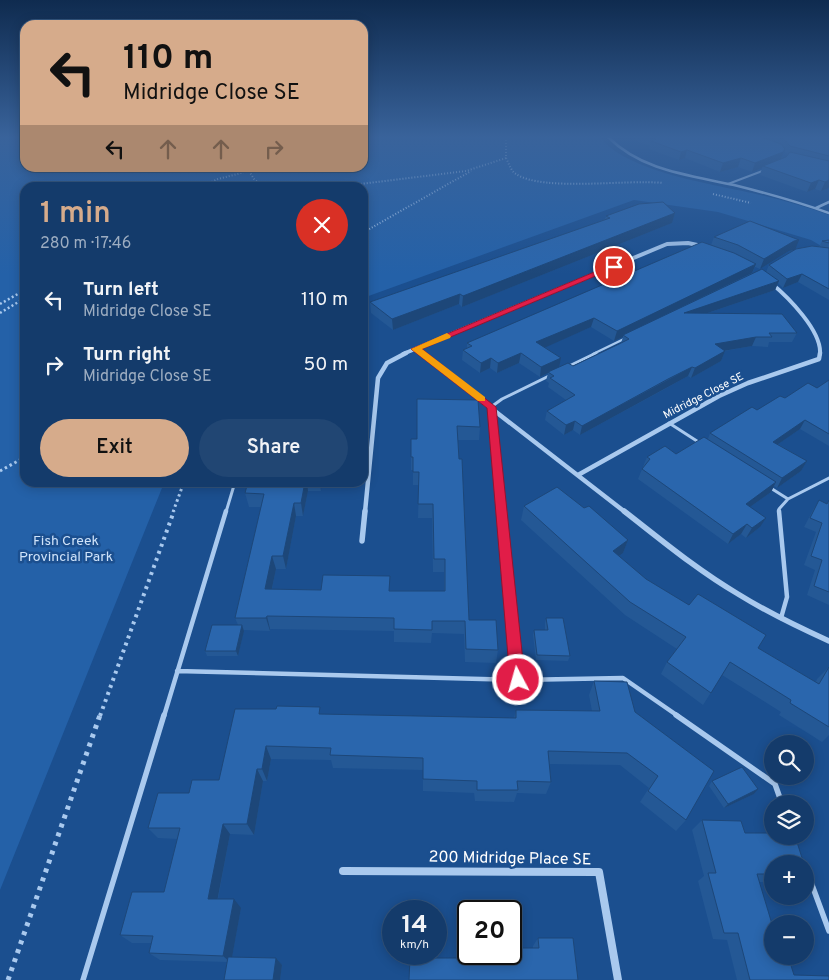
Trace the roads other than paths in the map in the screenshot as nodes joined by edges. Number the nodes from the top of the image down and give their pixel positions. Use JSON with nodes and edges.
{"nodes":[{"id":1,"x":722,"y":183,"type":"edge"},
{"id":2,"x":731,"y":183,"type":"edge"},
{"id":3,"x":728,"y":184,"type":"junction"},
{"id":4,"x":829,"y":202,"type":"edge"},
{"id":5,"x":816,"y":208,"type":"junction"},
{"id":6,"x":829,"y":213,"type":"edge"},
{"id":7,"x":706,"y":248,"type":"edge"},
{"id":8,"x":768,"y":281,"type":"edge"},
{"id":9,"x":634,"y":334,"type":"edge"},
{"id":10,"x":415,"y":349,"type":"junction"},
{"id":11,"x":564,"y":369,"type":"edge"},
{"id":12,"x":555,"y":373,"type":"edge"},
{"id":13,"x":492,"y":407,"type":"junction"},
{"id":14,"x":669,"y":423,"type":"junction"},
{"id":15,"x":708,"y":448,"type":"edge"},
{"id":16,"x":578,"y":475,"type":"junction"},
{"id":17,"x":829,"y":478,"type":"edge"},
{"id":18,"x":368,"y":481,"type":"edge"},
{"id":19,"x":764,"y":484,"type":"edge"},
{"id":20,"x":233,"y":487,"type":"edge"},
{"id":21,"x":367,"y":487,"type":"edge"},
{"id":22,"x":788,"y":499,"type":"junction"},
{"id":23,"x":362,"y":541,"type":"dead end"},
{"id":24,"x":781,"y":618,"type":"junction"},
{"id":25,"x":829,"y":641,"type":"edge"},
{"id":26,"x":178,"y":671,"type":"junction"},
{"id":27,"x":518,"y":680,"type":"junction"},
{"id":28,"x":779,"y":795,"type":"edge"},
{"id":29,"x":343,"y":871,"type":"dead end"},
{"id":30,"x":814,"y":890,"type":"edge"},
{"id":31,"x":829,"y":931,"type":"edge"},
{"id":32,"x":83,"y":980,"type":"edge"},
{"id":33,"x":618,"y":980,"type":"edge"}],
"edges":[{"from":1,"to":3,"type":"street"},
{"from":2,"to":3,"type":"lane"},
{"from":3,"to":5,"type":"street"},
{"from":4,"to":5,"type":"street"},
{"from":5,"to":6,"type":"street"},
{"from":7,"to":10,"type":"street"},
{"from":8,"to":14,"type":"street","name":"Midridge Close SE"},
{"from":9,"to":11,"type":"lane"},
{"from":10,"to":13,"type":"street"},
{"from":10,"to":18,"type":"street"},
{"from":12,"to":13,"type":"lane"},
{"from":13,"to":16,"type":"street"},
{"from":13,"to":27,"type":"lane"},
{"from":14,"to":15,"type":"lane"},
{"from":14,"to":16,"type":"street","name":"Midridge Close SE"},
{"from":16,"to":24,"type":"street"},
{"from":17,"to":22,"type":"lane"},
{"from":19,"to":22,"type":"lane"},
{"from":20,"to":26,"type":"lane"},
{"from":21,"to":23,"type":"street"},
{"from":22,"to":24,"type":"lane"},
{"from":24,"to":25,"type":"street"},
{"from":26,"to":27,"type":"lane"},
{"from":26,"to":32,"type":"lane"},
{"from":27,"to":28,"type":"lane"},
{"from":29,"to":33,"type":"street","name":"200 Midridge Place SE"},
{"from":30,"to":31,"type":"lane"}]}
